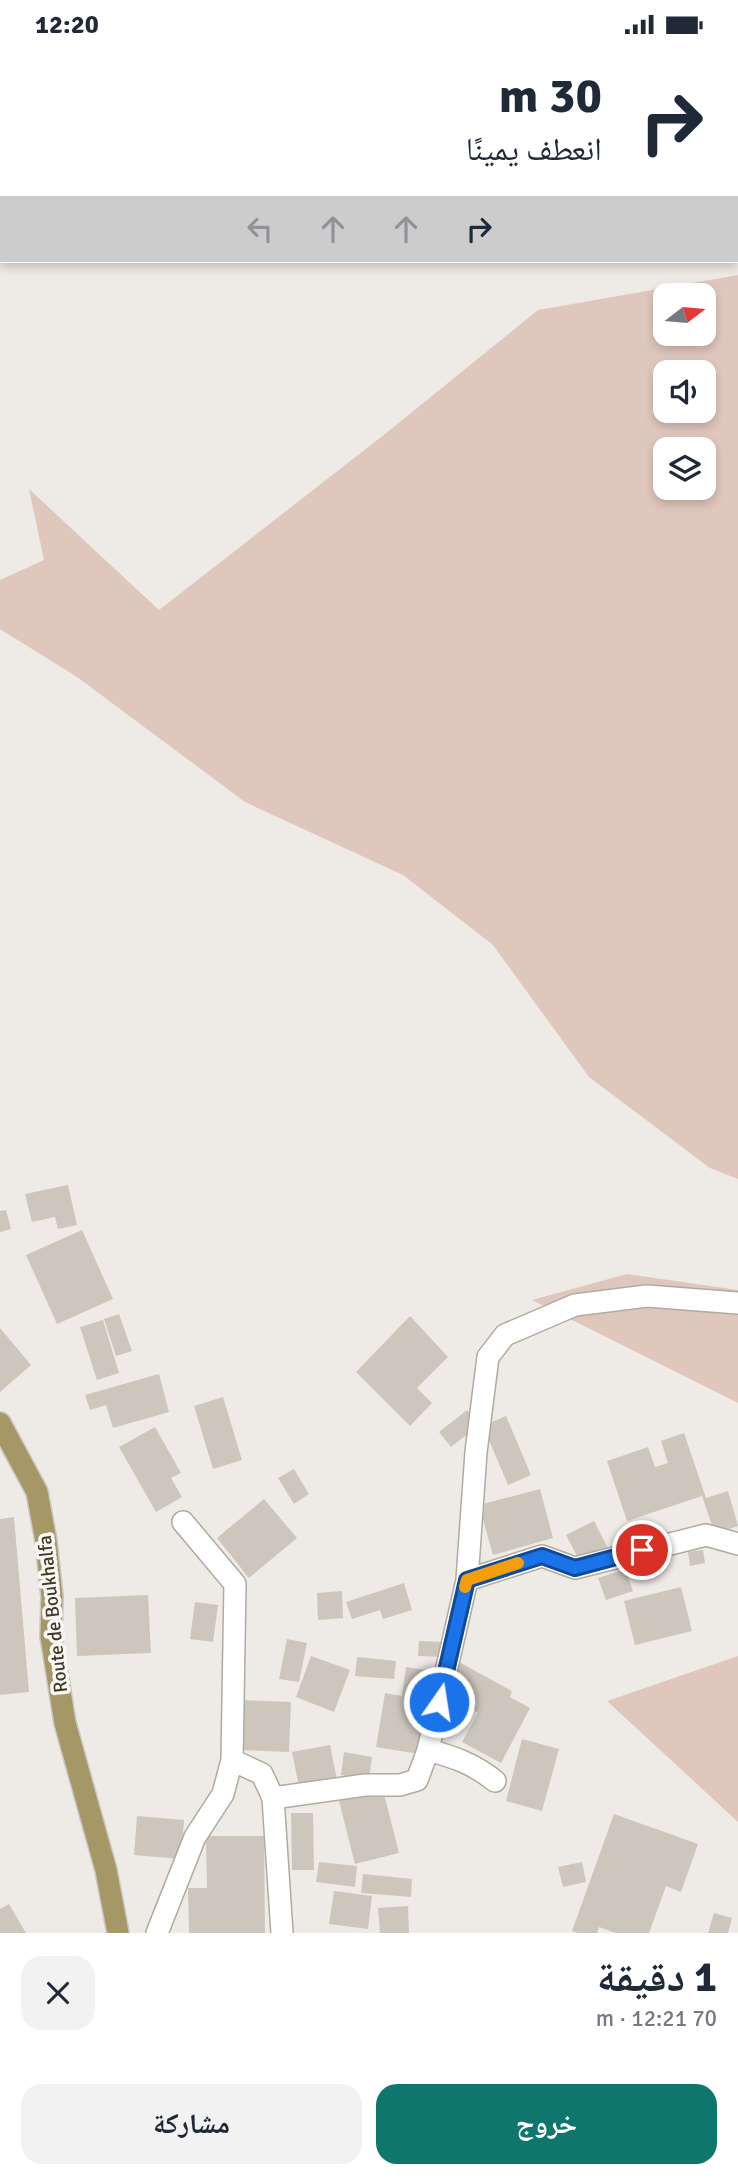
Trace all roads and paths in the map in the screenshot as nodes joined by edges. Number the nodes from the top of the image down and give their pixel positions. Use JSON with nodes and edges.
{"nodes":[{"id":1,"x":738,"y":1303,"type":"edge"},
{"id":2,"x":0,"y":1423,"type":"edge"},
{"id":3,"x":183,"y":1522,"type":"dead end"},
{"id":4,"x":738,"y":1544,"type":"edge"},
{"id":5,"x":467,"y":1580,"type":"junction"},
{"id":6,"x":428,"y":1750,"type":"junction"},
{"id":7,"x":232,"y":1760,"type":"junction"},
{"id":8,"x":495,"y":1781,"type":"dead end"},
{"id":9,"x":273,"y":1798,"type":"junction"},
{"id":10,"x":118,"y":1933,"type":"edge"},
{"id":11,"x":157,"y":1933,"type":"edge"},
{"id":12,"x":282,"y":1933,"type":"edge"}],
"edges":[{"from":1,"to":5,"type":"street"},
{"from":2,"to":10,"type":"main road","name":"Route de Boukhalfa"},
{"from":3,"to":7,"type":"street"},
{"from":4,"to":5,"type":"street"},
{"from":5,"to":6,"type":"street"},
{"from":6,"to":8,"type":"street"},
{"from":6,"to":9,"type":"street"},
{"from":7,"to":9,"type":"street"},
{"from":7,"to":11,"type":"street"},
{"from":9,"to":12,"type":"street"}]}
